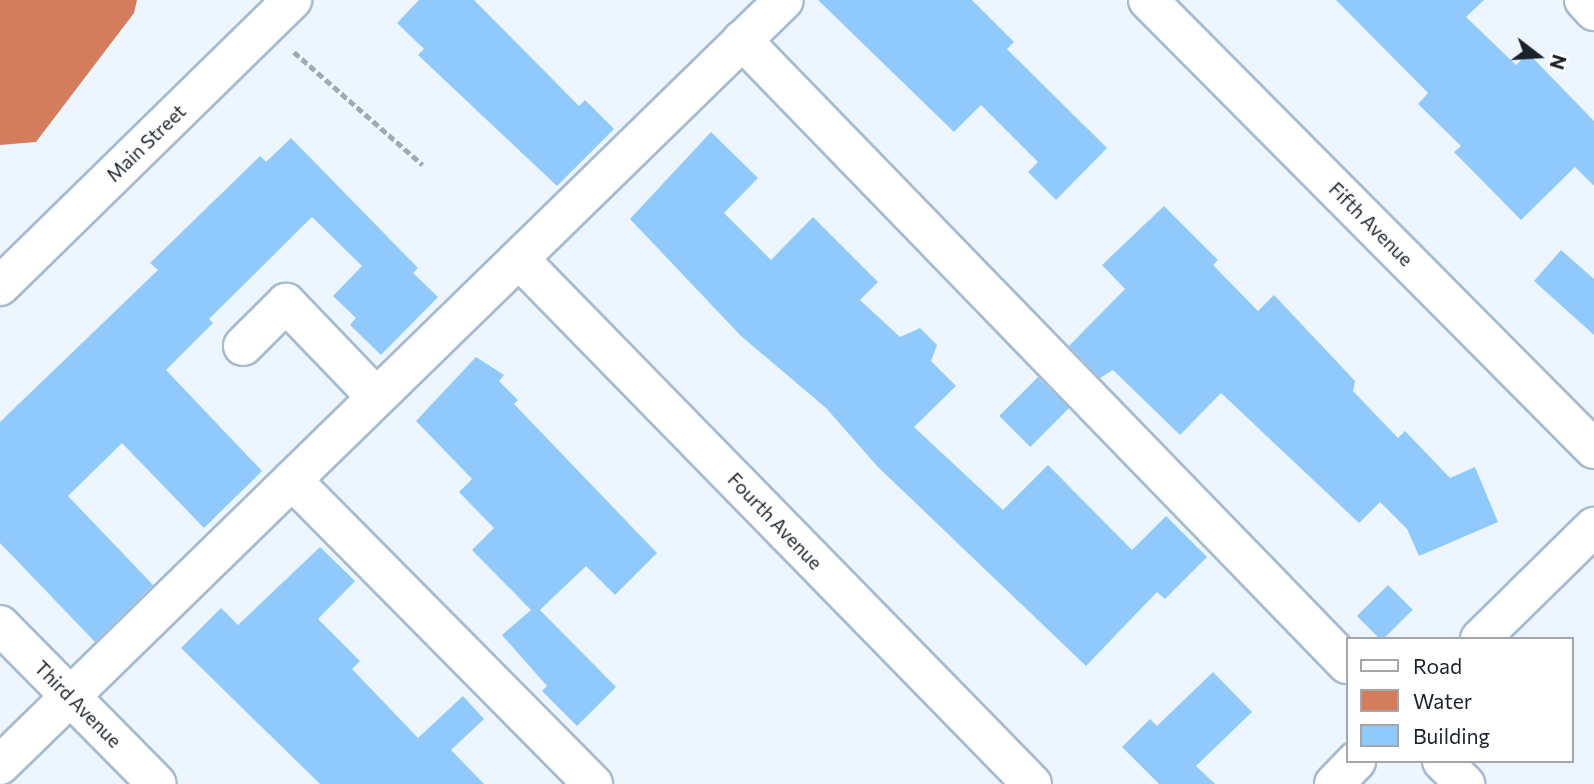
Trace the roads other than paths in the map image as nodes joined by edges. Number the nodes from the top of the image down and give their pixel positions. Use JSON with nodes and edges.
{"nodes":[{"id":1,"x":292,"y":0,"type":"edge"},
{"id":2,"x":784,"y":0,"type":"edge"},
{"id":3,"x":1148,"y":0,"type":"edge"},
{"id":4,"x":1584,"y":0,"type":"edge"},
{"id":5,"x":1594,"y":10,"type":"edge"},
{"id":6,"x":742,"y":40,"type":"junction"},
{"id":7,"x":519,"y":259,"type":"junction"},
{"id":8,"x":0,"y":286,"type":"edge"},
{"id":9,"x":243,"y":346,"type":"dead end"},
{"id":10,"x":376,"y":397,"type":"junction"},
{"id":11,"x":1594,"y":449,"type":"edge"},
{"id":12,"x":292,"y":480,"type":"junction"},
{"id":13,"x":1594,"y":527,"type":"edge"},
{"id":14,"x":0,"y":625,"type":"edge"},
{"id":15,"x":1482,"y":637,"type":"edge"},
{"id":16,"x":1346,"y":663,"type":"edge"},
{"id":17,"x":70,"y":696,"type":"junction"},
{"id":18,"x":1354,"y":763,"type":"edge"},
{"id":19,"x":1444,"y":763,"type":"edge"},
{"id":20,"x":0,"y":765,"type":"edge"},
{"id":21,"x":157,"y":784,"type":"edge"},
{"id":22,"x":593,"y":784,"type":"edge"},
{"id":23,"x":1032,"y":784,"type":"edge"},
{"id":24,"x":1334,"y":784,"type":"edge"},
{"id":25,"x":1465,"y":784,"type":"edge"}],
"edges":[{"from":1,"to":8,"type":"street","name":"Main Street"},
{"from":2,"to":6,"type":"street"},
{"from":3,"to":11,"type":"street","name":"Fifth Avenue"},
{"from":4,"to":5,"type":"street"},
{"from":6,"to":7,"type":"street"},
{"from":6,"to":16,"type":"street"},
{"from":7,"to":10,"type":"street"},
{"from":7,"to":23,"type":"street","name":"Fourth Avenue"},
{"from":9,"to":10,"type":"street"},
{"from":10,"to":12,"type":"street"},
{"from":12,"to":17,"type":"street"},
{"from":12,"to":22,"type":"street"},
{"from":13,"to":15,"type":"street"},
{"from":14,"to":17,"type":"street","name":"Third Avenue"},
{"from":17,"to":20,"type":"street"},
{"from":17,"to":21,"type":"street","name":"Third Avenue"},
{"from":18,"to":24,"type":"street"},
{"from":19,"to":25,"type":"street"}]}
